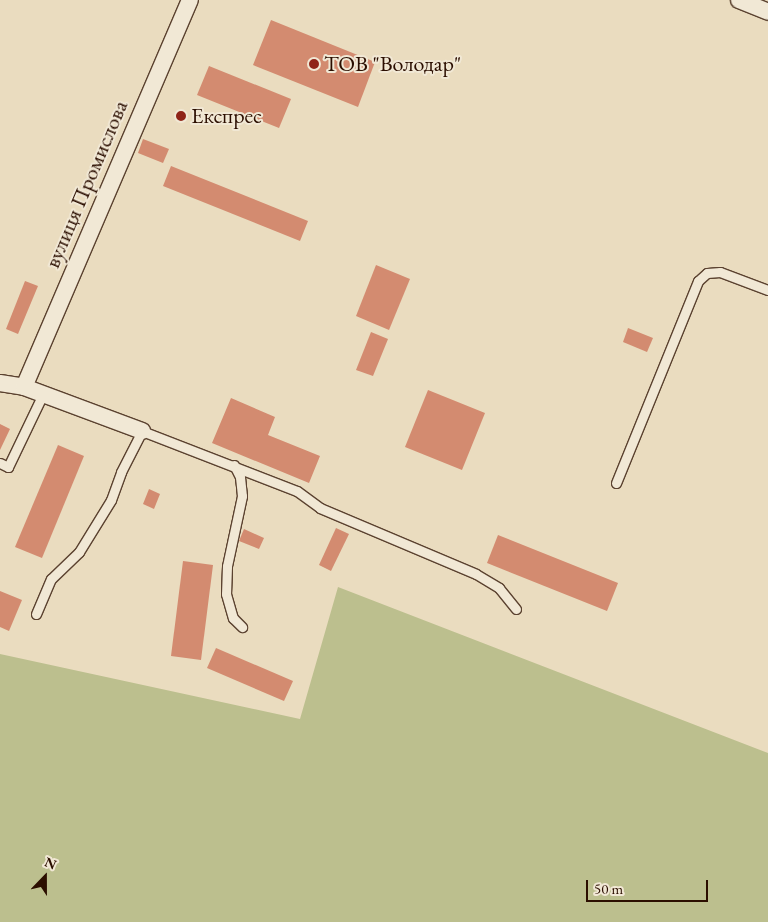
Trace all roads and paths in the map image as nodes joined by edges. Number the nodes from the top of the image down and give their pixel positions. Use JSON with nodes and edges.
{"nodes":[{"id":1,"x":190,"y":0,"type":"edge"},
{"id":2,"x":739,"y":0,"type":"edge"},
{"id":3,"x":768,"y":12,"type":"edge"},
{"id":4,"x":768,"y":290,"type":"edge"},
{"id":5,"x":0,"y":383,"type":"edge"},
{"id":6,"x":24,"y":387,"type":"junction"},
{"id":7,"x":43,"y":394,"type":"junction"},
{"id":8,"x":142,"y":431,"type":"junction"},
{"id":9,"x":0,"y":463,"type":"edge"},
{"id":10,"x":234,"y":465,"type":"junction"},
{"id":11,"x":616,"y":483,"type":"dead end"},
{"id":12,"x":516,"y":609,"type":"dead end"},
{"id":13,"x":36,"y":614,"type":"dead end"},
{"id":14,"x":242,"y":627,"type":"dead end"}],
"edges":[{"from":1,"to":6,"type":"street","name":"вулиця Промислова"},
{"from":2,"to":3,"type":"street"},
{"from":4,"to":11,"type":"lane"},
{"from":5,"to":6,"type":"street"},
{"from":6,"to":7,"type":"street"},
{"from":7,"to":8,"type":"street"},
{"from":7,"to":9,"type":"lane"},
{"from":8,"to":10,"type":"lane"},
{"from":8,"to":13,"type":"lane"},
{"from":10,"to":12,"type":"lane"},
{"from":10,"to":14,"type":"lane"}]}
